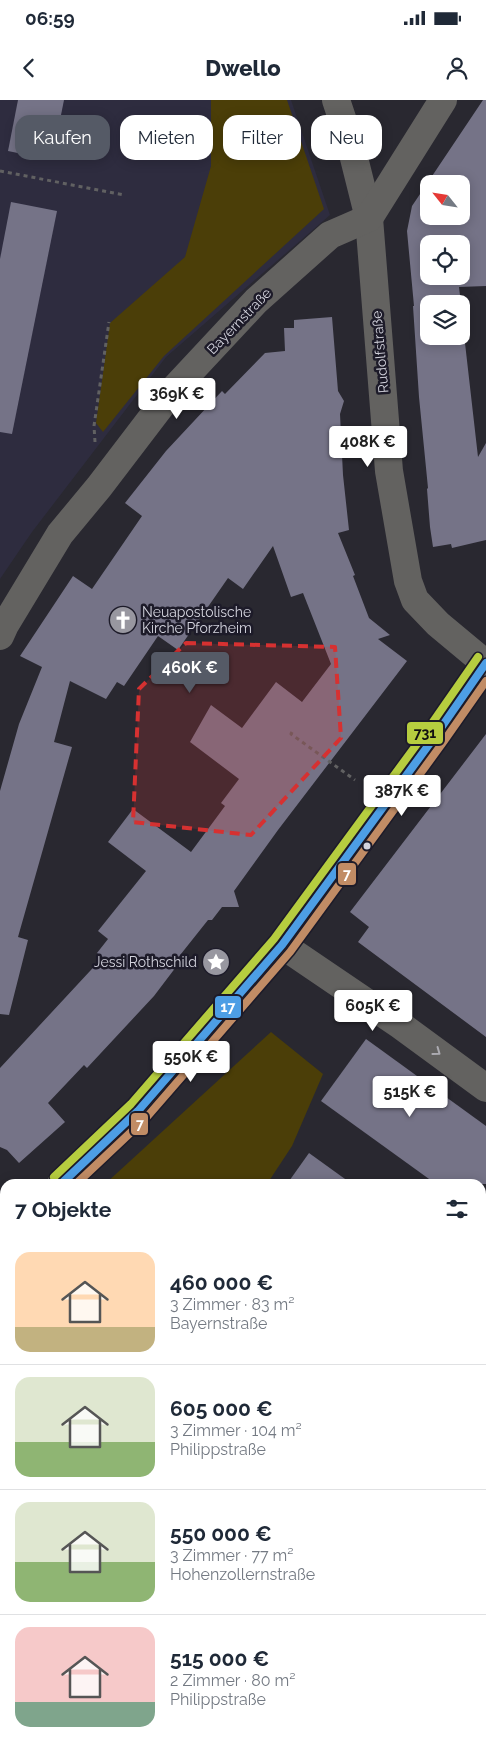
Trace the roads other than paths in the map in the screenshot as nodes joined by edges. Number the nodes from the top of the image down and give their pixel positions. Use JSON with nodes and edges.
{"nodes":[{"id":1,"x":336,"y":100,"type":"edge"},
{"id":2,"x":444,"y":100,"type":"edge"},
{"id":3,"x":369,"y":218,"type":"junction"},
{"id":4,"x":0,"y":636,"type":"edge"},
{"id":5,"x":486,"y":663,"type":"edge"},
{"id":6,"x":282,"y":945,"type":"junction"},
{"id":7,"x":486,"y":1088,"type":"edge"},
{"id":8,"x":66,"y":1179,"type":"edge"}],
"edges":[{"from":1,"to":3,"type":"street","name":"Rudolfstraße"},
{"from":2,"to":3,"type":"street"},
{"from":3,"to":4,"type":"street","name":"Bayernstraße"},
{"from":3,"to":5,"type":"street","name":"Rudolfstraße"},
{"from":5,"to":6,"type":"main road"},
{"from":6,"to":7,"type":"street","one_way":true},
{"from":6,"to":8,"type":"main road"}]}
